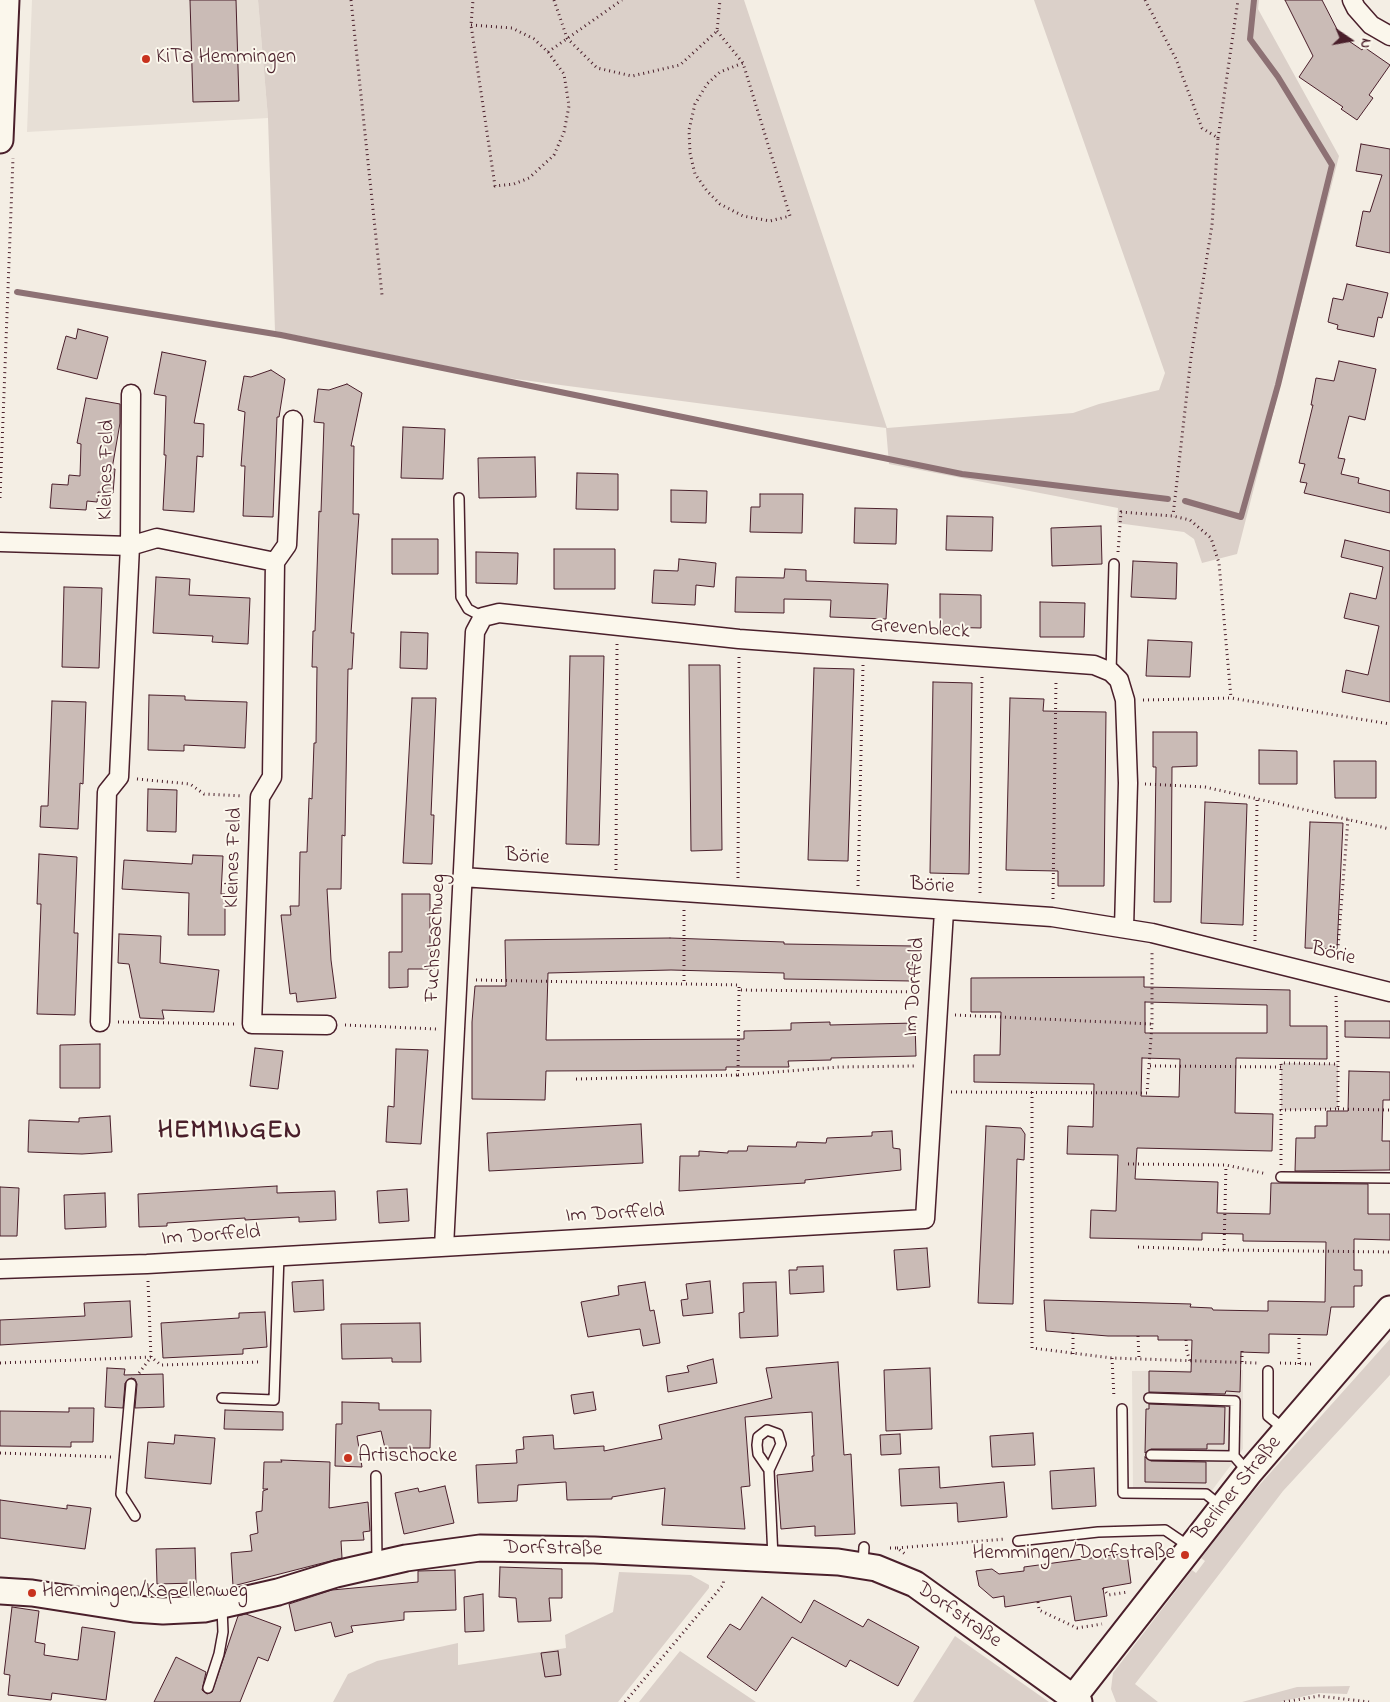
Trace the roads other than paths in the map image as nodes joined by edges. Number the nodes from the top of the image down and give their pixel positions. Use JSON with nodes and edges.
{"nodes":[{"id":1,"x":6,"y":0,"type":"edge"},
{"id":2,"x":1352,"y":0,"type":"edge"},
{"id":3,"x":1390,"y":36,"type":"edge"},
{"id":4,"x":7,"y":145,"type":"edge"},
{"id":5,"x":132,"y":394,"type":"dead end"},
{"id":6,"x":293,"y":420,"type":"dead end"},
{"id":7,"x":459,"y":498,"type":"dead end"},
{"id":8,"x":0,"y":542,"type":"edge"},
{"id":9,"x":130,"y":546,"type":"junction"},
{"id":10,"x":275,"y":562,"type":"junction"},
{"id":11,"x":1114,"y":564,"type":"road end"},
{"id":12,"x":479,"y":625,"type":"junction"},
{"id":13,"x":1111,"y":672,"type":"junction"},
{"id":14,"x":462,"y":877,"type":"junction"},
{"id":15,"x":944,"y":911,"type":"junction"},
{"id":16,"x":1124,"y":928,"type":"junction"},
{"id":17,"x":1390,"y":992,"type":"edge"},
{"id":18,"x":100,"y":1022,"type":"road end"},
{"id":19,"x":327,"y":1025,"type":"road end"},
{"id":20,"x":1280,"y":1177,"type":"road end"},
{"id":21,"x":1390,"y":1178,"type":"edge"},
{"id":22,"x":444,"y":1247,"type":"junction"},
{"id":23,"x":279,"y":1255,"type":"junction"},
{"id":24,"x":0,"y":1269,"type":"edge"},
{"id":25,"x":1390,"y":1309,"type":"edge"},
{"id":26,"x":1269,"y":1367,"type":"road end"},
{"id":27,"x":131,"y":1384,"type":"road end"},
{"id":28,"x":222,"y":1398,"type":"dead end"},
{"id":29,"x":1149,"y":1398,"type":"dead end"},
{"id":30,"x":1122,"y":1409,"type":"road end"},
{"id":31,"x":1286,"y":1430,"type":"junction"},
{"id":32,"x":1151,"y":1455,"type":"dead end"},
{"id":33,"x":1242,"y":1464,"type":"junction"},
{"id":34,"x":769,"y":1470,"type":"dead end"},
{"id":35,"x":376,"y":1476,"type":"dead end"},
{"id":36,"x":1222,"y":1507,"type":"junction"},
{"id":37,"x":135,"y":1516,"type":"dead end"},
{"id":38,"x":1018,"y":1541,"type":"road end"},
{"id":39,"x":1190,"y":1547,"type":"junction"},
{"id":40,"x":773,"y":1558,"type":"junction"},
{"id":41,"x":377,"y":1565,"type":"junction"},
{"id":42,"x":0,"y":1591,"type":"edge"},
{"id":43,"x":222,"y":1605,"type":"junction"},
{"id":44,"x":208,"y":1688,"type":"dead end"},
{"id":45,"x":1076,"y":1700,"type":"edge"}],
"edges":[{"from":1,"to":4,"type":"street"},
{"from":2,"to":3,"type":"street"},
{"from":5,"to":9,"type":"street","name":"Kleines Feld"},
{"from":6,"to":10,"type":"street"},
{"from":7,"to":12,"type":"lane"},
{"from":8,"to":9,"type":"street","name":"Kleines Feld"},
{"from":9,"to":10,"type":"street","name":"Kleines Feld"},
{"from":9,"to":18,"type":"street","name":"Kleines Feld"},
{"from":10,"to":19,"type":"street","name":"Kleines Feld"},
{"from":11,"to":13,"type":"lane"},
{"from":12,"to":13,"type":"street","name":"Grevenbleck"},
{"from":12,"to":14,"type":"street","name":"Fuchsbachweg"},
{"from":13,"to":16,"type":"street"},
{"from":14,"to":15,"type":"street","name":"Börie"},
{"from":14,"to":22,"type":"street","name":"Fuchsbachweg"},
{"from":15,"to":16,"type":"street","name":"Börie"},
{"from":15,"to":22,"type":"street","name":"Im Dorffeld"},
{"from":16,"to":17,"type":"street","name":"Börie"},
{"from":20,"to":21,"type":"lane"},
{"from":22,"to":23,"type":"street","name":"Im Dorffeld"},
{"from":23,"to":24,"type":"street","name":"Im Dorffeld"},
{"from":23,"to":28,"type":"lane"},
{"from":25,"to":31,"type":"street","name":"Berliner Straße"},
{"from":26,"to":31,"type":"lane"},
{"from":27,"to":37,"type":"lane"},
{"from":29,"to":33,"type":"lane"},
{"from":30,"to":36,"type":"lane"},
{"from":31,"to":33,"type":"street","name":"Berliner Straße"},
{"from":32,"to":33,"type":"lane"},
{"from":33,"to":36,"type":"street","name":"Berliner Straße"},
{"from":34,"to":40,"type":"lane"},
{"from":35,"to":41,"type":"lane"},
{"from":36,"to":39,"type":"street","name":"Berliner Straße"},
{"from":38,"to":39,"type":"lane"},
{"from":39,"to":45,"type":"street","name":"Berliner Straße"},
{"from":40,"to":41,"type":"street","name":"Dorfstraße"},
{"from":40,"to":45,"type":"street","name":"Dorfstraße"},
{"from":41,"to":43,"type":"street","name":"Dorfstraße"},
{"from":42,"to":43,"type":"street","name":"Dorfstraße"},
{"from":43,"to":44,"type":"lane"}]}
